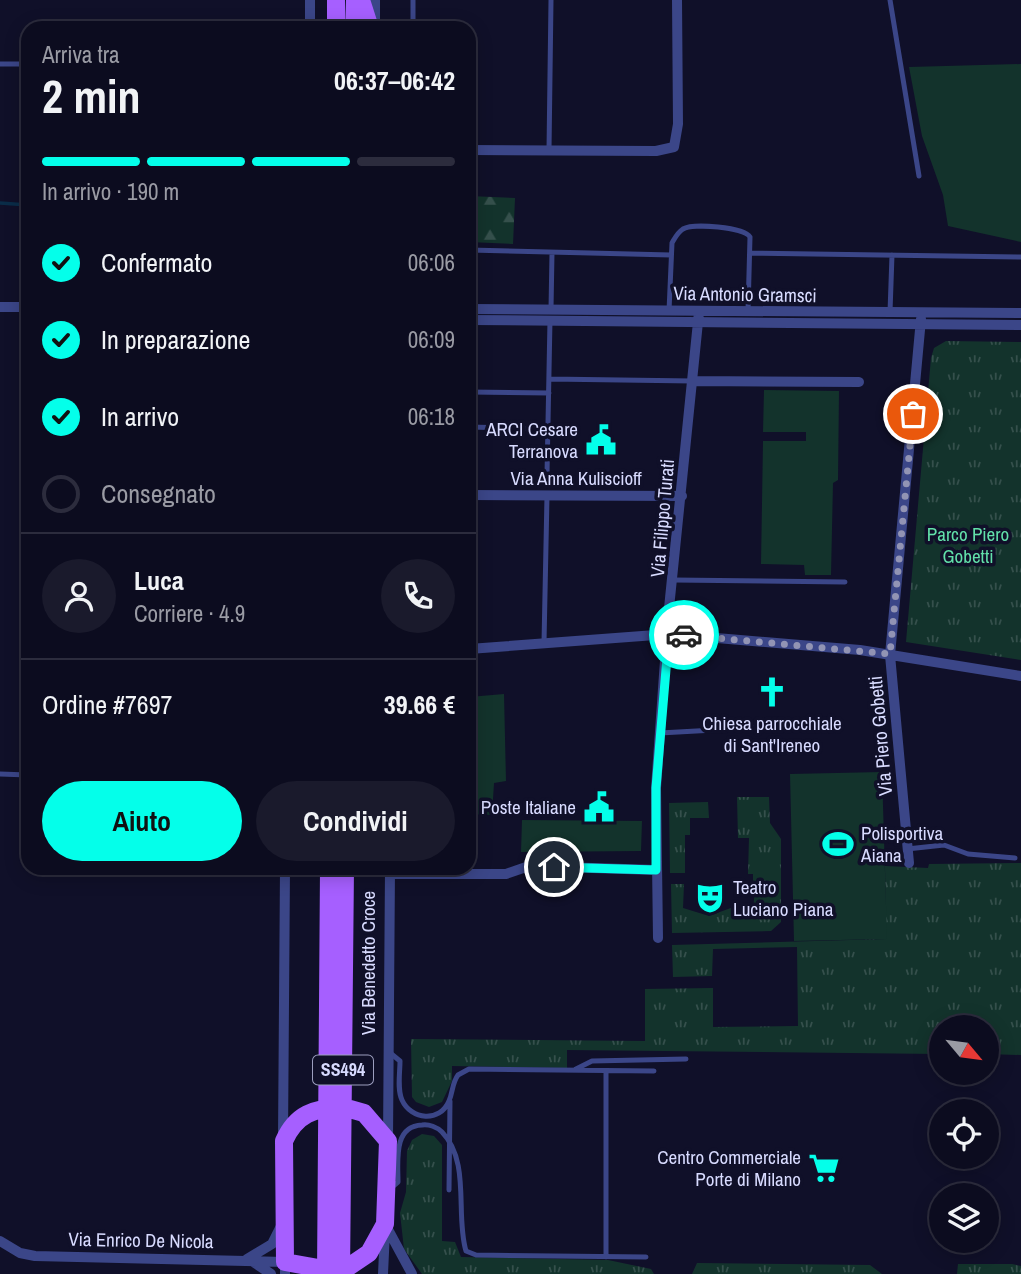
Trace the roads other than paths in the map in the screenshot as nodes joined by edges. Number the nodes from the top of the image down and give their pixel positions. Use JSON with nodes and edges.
{"nodes":[{"id":1,"x":310,"y":0,"type":"edge"},
{"id":2,"x":336,"y":0,"type":"edge"},
{"id":3,"x":355,"y":0,"type":"edge"},
{"id":4,"x":361,"y":0,"type":"edge"},
{"id":5,"x":375,"y":0,"type":"edge"},
{"id":6,"x":413,"y":0,"type":"edge"},
{"id":7,"x":551,"y":0,"type":"edge"},
{"id":8,"x":677,"y":0,"type":"edge"},
{"id":9,"x":890,"y":0,"type":"edge"},
{"id":10,"x":310,"y":21,"type":"edge"},
{"id":11,"x":336,"y":21,"type":"edge"},
{"id":12,"x":355,"y":21,"type":"edge"},
{"id":13,"x":370,"y":21,"type":"edge"},
{"id":14,"x":374,"y":21,"type":"edge"},
{"id":15,"x":413,"y":21,"type":"edge"},
{"id":16,"x":0,"y":64,"type":"edge"},
{"id":17,"x":21,"y":64,"type":"edge"},
{"id":18,"x":476,"y":150,"type":"edge"},
{"id":19,"x":549,"y":150,"type":"junction"},
{"id":20,"x":919,"y":176,"type":"dead end"},
{"id":21,"x":476,"y":250,"type":"edge"},
{"id":22,"x":552,"y":253,"type":"junction"},
{"id":23,"x":751,"y":253,"type":"junction"},
{"id":24,"x":671,"y":255,"type":"junction"},
{"id":25,"x":892,"y":255,"type":"junction"},
{"id":26,"x":1021,"y":257,"type":"edge"},
{"id":27,"x":0,"y":307,"type":"edge"},
{"id":28,"x":21,"y":307,"type":"edge"},
{"id":29,"x":476,"y":310,"type":"edge"},
{"id":30,"x":669,"y":311,"type":"junction"},
{"id":31,"x":748,"y":312,"type":"junction"},
{"id":32,"x":890,"y":313,"type":"junction"},
{"id":33,"x":1021,"y":313,"type":"edge"},
{"id":34,"x":550,"y":315,"type":"junction"},
{"id":35,"x":698,"y":317,"type":"junction"},
{"id":36,"x":921,"y":319,"type":"junction"},
{"id":37,"x":476,"y":320,"type":"edge"},
{"id":38,"x":1021,"y":325,"type":"edge"},
{"id":39,"x":549,"y":379,"type":"junction"},
{"id":40,"x":693,"y":381,"type":"junction"},
{"id":41,"x":859,"y":382,"type":"dead end"},
{"id":42,"x":476,"y":392,"type":"edge"},
{"id":43,"x":549,"y":393,"type":"junction"},
{"id":44,"x":476,"y":428,"type":"edge"},
{"id":45,"x":548,"y":429,"type":"junction"},
{"id":46,"x":547,"y":474,"type":"dead end"},
{"id":47,"x":476,"y":495,"type":"edge"},
{"id":48,"x":547,"y":496,"type":"junction"},
{"id":49,"x":682,"y":496,"type":"junction"},
{"id":50,"x":674,"y":580,"type":"junction"},
{"id":51,"x":845,"y":582,"type":"dead end"},
{"id":52,"x":669,"y":634,"type":"junction"},
{"id":53,"x":544,"y":643,"type":"junction"},
{"id":54,"x":476,"y":648,"type":"edge"},
{"id":55,"x":890,"y":654,"type":"junction"},
{"id":56,"x":1021,"y":676,"type":"edge"},
{"id":57,"x":767,"y":727,"type":"dead end"},
{"id":58,"x":660,"y":733,"type":"junction"},
{"id":59,"x":0,"y":774,"type":"edge"},
{"id":60,"x":21,"y":775,"type":"edge"},
{"id":61,"x":907,"y":849,"type":"junction"},
{"id":62,"x":1015,"y":858,"type":"dead end"},
{"id":63,"x":909,"y":863,"type":"dead end"},
{"id":64,"x":656,"y":870,"type":"junction"},
{"id":65,"x":476,"y":873,"type":"edge"},
{"id":66,"x":285,"y":875,"type":"edge"},
{"id":67,"x":329,"y":875,"type":"edge"},
{"id":68,"x":345,"y":875,"type":"edge"},
{"id":69,"x":390,"y":875,"type":"edge"},
{"id":70,"x":658,"y":938,"type":"dead end"},
{"id":71,"x":389,"y":1052,"type":"junction"},
{"id":72,"x":686,"y":1059,"type":"dead end"},
{"id":73,"x":574,"y":1070,"type":"junction"},
{"id":74,"x":606,"y":1070,"type":"junction"},
{"id":75,"x":654,"y":1071,"type":"dead end"},
{"id":76,"x":450,"y":1101,"type":"junction"},
{"id":77,"x":335,"y":1107,"type":"junction"},
{"id":78,"x":284,"y":1141,"type":"junction"},
{"id":79,"x":388,"y":1141,"type":"junction"},
{"id":80,"x":449,"y":1143,"type":"junction"},
{"id":81,"x":449,"y":1190,"type":"dead end"},
{"id":82,"x":386,"y":1193,"type":"junction"},
{"id":83,"x":284,"y":1215,"type":"junction"},
{"id":84,"x":385,"y":1224,"type":"junction"},
{"id":85,"x":0,"y":1241,"type":"edge"},
{"id":86,"x":606,"y":1257,"type":"junction"},
{"id":87,"x":646,"y":1257,"type":"dead end"},
{"id":88,"x":247,"y":1259,"type":"junction"},
{"id":89,"x":280,"y":1270,"type":"edge"},
{"id":90,"x":337,"y":1272,"type":"edge"},
{"id":91,"x":383,"y":1274,"type":"edge"},
{"id":92,"x":412,"y":1274,"type":"edge"}],
"edges":[{"from":1,"to":10,"type":"street"},
{"from":2,"to":11,"type":"main road"},
{"from":3,"to":12,"type":"main road"},
{"from":4,"to":13,"type":"main road"},
{"from":5,"to":14,"type":"street"},
{"from":6,"to":15,"type":"lane"},
{"from":7,"to":19,"type":"lane"},
{"from":8,"to":19,"type":"street"},
{"from":9,"to":20,"type":"lane"},
{"from":16,"to":17,"type":"lane"},
{"from":18,"to":19,"type":"street"},
{"from":21,"to":22,"type":"lane"},
{"from":22,"to":24,"type":"lane"},
{"from":22,"to":34,"type":"lane"},
{"from":23,"to":24,"type":"lane"},
{"from":23,"to":25,"type":"lane"},
{"from":23,"to":31,"type":"lane"},
{"from":24,"to":30,"type":"lane"},
{"from":25,"to":26,"type":"lane"},
{"from":25,"to":32,"type":"lane"},
{"from":27,"to":28,"type":"street"},
{"from":29,"to":34,"type":"street","name":"Via Antonio Gramsci"},
{"from":30,"to":34,"type":"street","name":"Via Antonio Gramsci"},
{"from":30,"to":35,"type":"street","name":"Via Antonio Gramsci"},
{"from":31,"to":32,"type":"street","name":"Via Antonio Gramsci"},
{"from":31,"to":35,"type":"street","name":"Via Antonio Gramsci"},
{"from":32,"to":36,"type":"street","name":"Via Antonio Gramsci"},
{"from":33,"to":36,"type":"street","name":"Via Antonio Gramsci"},
{"from":34,"to":35,"type":"street","name":"Via Antonio Gramsci"},
{"from":34,"to":37,"type":"street","name":"Via Antonio Gramsci"},
{"from":34,"to":39,"type":"lane"},
{"from":35,"to":36,"type":"street","name":"Via Antonio Gramsci"},
{"from":35,"to":40,"type":"street","name":"Via Filippo Turati"},
{"from":36,"to":38,"type":"street","name":"Via Antonio Gramsci"},
{"from":36,"to":55,"type":"street","name":"Via Piero Gobetti"},
{"from":39,"to":40,"type":"lane"},
{"from":39,"to":43,"type":"lane"},
{"from":40,"to":41,"type":"street"},
{"from":40,"to":49,"type":"street","name":"Via Filippo Turati"},
{"from":42,"to":43,"type":"lane"},
{"from":43,"to":45,"type":"lane"},
{"from":44,"to":45,"type":"lane"},
{"from":45,"to":46,"type":"lane"},
{"from":47,"to":48,"type":"street","name":"Via Anna Kuliscioff"},
{"from":48,"to":49,"type":"street","name":"Via Anna Kuliscioff"},
{"from":48,"to":53,"type":"lane"},
{"from":49,"to":50,"type":"street","name":"Via Filippo Turati"},
{"from":50,"to":51,"type":"lane"},
{"from":50,"to":52,"type":"street","name":"Via Filippo Turati"},
{"from":52,"to":53,"type":"street"},
{"from":52,"to":55,"type":"street"},
{"from":52,"to":58,"type":"street","name":"Via Filippo Turati"},
{"from":53,"to":54,"type":"street"},
{"from":55,"to":56,"type":"street"},
{"from":55,"to":61,"type":"street","name":"Via Piero Gobetti"},
{"from":57,"to":58,"type":"lane"},
{"from":58,"to":64,"type":"street","name":"Via Filippo Turati"},
{"from":59,"to":60,"type":"lane"},
{"from":61,"to":62,"type":"lane"},
{"from":61,"to":63,"type":"street","name":"Via Piero Gobetti"},
{"from":64,"to":65,"type":"street"},
{"from":64,"to":70,"type":"street","name":"Via Filippo Turati"},
{"from":66,"to":78,"type":"street"},
{"from":67,"to":77,"type":"main road","number":"SS494"},
{"from":68,"to":77,"type":"main road","number":"SS494"},
{"from":69,"to":71,"type":"street","name":"Via Benedetto Croce"},
{"from":71,"to":76,"type":"lane"},
{"from":71,"to":79,"type":"street","name":"Via Benedetto Croce"},
{"from":72,"to":73,"type":"lane"},
{"from":73,"to":74,"type":"lane"},
{"from":73,"to":76,"type":"lane"},
{"from":74,"to":75,"type":"lane"},
{"from":74,"to":86,"type":"lane"},
{"from":76,"to":80,"type":"lane"},
{"from":77,"to":78,"type":"main road","number":"SS494"},
{"from":77,"to":79,"type":"main road","number":"SS494"},
{"from":77,"to":90,"type":"main road","number":"SS494"},
{"from":78,"to":83,"type":"main road"},
{"from":79,"to":82,"type":"main road","name":"Via Benedetto Croce"},
{"from":80,"to":81,"type":"lane"},
{"from":80,"to":82,"type":"lane"},
{"from":80,"to":86,"type":"lane"},
{"from":82,"to":84,"type":"main road","name":"Via Benedetto Croce"},
{"from":83,"to":88,"type":"street"},
{"from":83,"to":89,"type":"main road"},
{"from":84,"to":90,"type":"main road","name":"Via Benedetto Croce"},
{"from":84,"to":91,"type":"street"},
{"from":84,"to":92,"type":"street"},
{"from":85,"to":88,"type":"street","name":"Via Enrico De Nicola"},
{"from":86,"to":87,"type":"lane"},
{"from":88,"to":89,"type":"street","name":"Via Enrico De Nicola"},
{"from":88,"to":89,"type":"street"},
{"from":89,"to":90,"type":"main road"}]}
